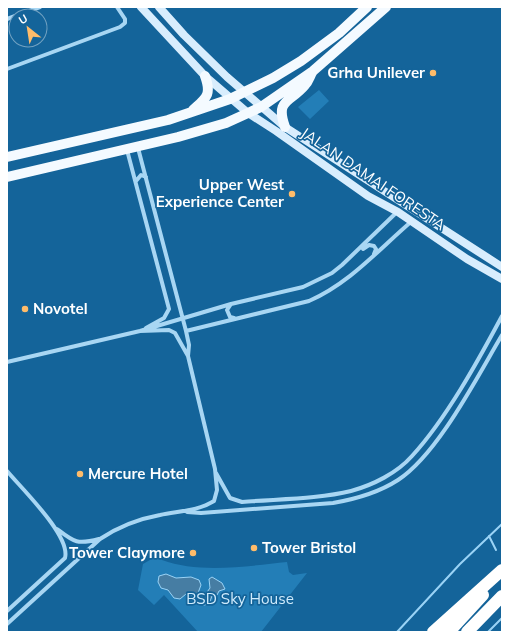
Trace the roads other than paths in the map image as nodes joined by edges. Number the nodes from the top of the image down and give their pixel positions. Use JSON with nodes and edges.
{"nodes":[{"id":1,"x":40,"y":7,"type":"edge"},
{"id":2,"x":117,"y":7,"type":"edge"},
{"id":3,"x":141,"y":7,"type":"edge"},
{"id":4,"x":159,"y":7,"type":"edge"},
{"id":5,"x":367,"y":7,"type":"edge"},
{"id":6,"x":386,"y":7,"type":"edge"},
{"id":7,"x":7,"y":19,"type":"edge"},
{"id":8,"x":7,"y":69,"type":"edge"},
{"id":9,"x":313,"y":71,"type":"junction"},
{"id":10,"x":205,"y":76,"type":"junction"},
{"id":11,"x":244,"y":92,"type":"junction"},
{"id":12,"x":230,"y":99,"type":"junction"},
{"id":13,"x":262,"y":107,"type":"junction"},
{"id":14,"x":188,"y":114,"type":"junction"},
{"id":15,"x":248,"y":114,"type":"junction"},
{"id":16,"x":285,"y":127,"type":"junction"},
{"id":17,"x":138,"y":148,"type":"junction"},
{"id":18,"x":127,"y":150,"type":"junction"},
{"id":19,"x":7,"y":157,"type":"edge"},
{"id":20,"x":7,"y":177,"type":"edge"},
{"id":21,"x":146,"y":178,"type":"junction"},
{"id":22,"x":136,"y":181,"type":"junction"},
{"id":23,"x":398,"y":212,"type":"junction"},
{"id":24,"x":412,"y":221,"type":"junction"},
{"id":25,"x":354,"y":255,"type":"junction"},
{"id":26,"x":374,"y":256,"type":"junction"},
{"id":27,"x":502,"y":267,"type":"edge"},
{"id":28,"x":502,"y":279,"type":"edge"},
{"id":29,"x":231,"y":304,"type":"junction"},
{"id":30,"x":502,"y":316,"type":"edge"},
{"id":31,"x":235,"y":318,"type":"junction"},
{"id":32,"x":183,"y":319,"type":"junction"},
{"id":33,"x":501,"y":321,"type":"edge"},
{"id":34,"x":140,"y":331,"type":"junction"},
{"id":35,"x":186,"y":331,"type":"junction"},
{"id":36,"x":502,"y":335,"type":"edge"},
{"id":37,"x":188,"y":356,"type":"junction"},
{"id":38,"x":7,"y":362,"type":"edge"},
{"id":39,"x":215,"y":469,"type":"junction"},
{"id":40,"x":7,"y":471,"type":"edge"},
{"id":41,"x":242,"y":502,"type":"junction"},
{"id":42,"x":243,"y":509,"type":"junction"},
{"id":43,"x":183,"y":512,"type":"junction"},
{"id":44,"x":55,"y":527,"type":"junction"},
{"id":45,"x":100,"y":539,"type":"junction"},
{"id":46,"x":65,"y":558,"type":"junction"},
{"id":47,"x":72,"y":565,"type":"junction"},
{"id":48,"x":502,"y":570,"type":"edge"},
{"id":49,"x":502,"y":575,"type":"edge"},
{"id":50,"x":502,"y":596,"type":"edge"},
{"id":51,"x":7,"y":611,"type":"edge"},
{"id":52,"x":7,"y":624,"type":"edge"},
{"id":53,"x":433,"y":632,"type":"edge"},
{"id":54,"x":449,"y":632,"type":"edge"},
{"id":55,"x":467,"y":632,"type":"edge"}],
"edges":[{"from":1,"to":7,"type":"street"},
{"from":2,"to":8,"type":"street"},
{"from":3,"to":10,"type":"main road","name":"JALAN DAMAI FORESTA"},
{"from":4,"to":11,"type":"main road","name":"JALAN DAMAI FORESTA"},
{"from":5,"to":11,"type":"main road"},
{"from":6,"to":9,"type":"main road"},
{"from":9,"to":13,"type":"main road"},
{"from":9,"to":16,"type":"main road"},
{"from":10,"to":12,"type":"main road","name":"JALAN DAMAI FORESTA"},
{"from":10,"to":14,"type":"main road"},
{"from":11,"to":12,"type":"main road"},
{"from":11,"to":13,"type":"main road","name":"JALAN DAMAI FORESTA"},
{"from":12,"to":14,"type":"main road"},
{"from":12,"to":15,"type":"main road","name":"JALAN DAMAI FORESTA"},
{"from":13,"to":15,"type":"main road"},
{"from":13,"to":16,"type":"main road","name":"JALAN DAMAI FORESTA"},
{"from":14,"to":19,"type":"main road"},
{"from":15,"to":17,"type":"main road"},
{"from":15,"to":23,"type":"main road","name":"JALAN DAMAI FORESTA"},
{"from":16,"to":27,"type":"main road","name":"JALAN DAMAI FORESTA"},
{"from":17,"to":18,"type":"main road"},
{"from":17,"to":21,"type":"street"},
{"from":18,"to":20,"type":"main road"},
{"from":18,"to":22,"type":"street"},
{"from":21,"to":22,"type":"street"},
{"from":21,"to":32,"type":"street"},
{"from":22,"to":34,"type":"street"},
{"from":23,"to":24,"type":"main road","name":"JALAN DAMAI FORESTA"},
{"from":23,"to":25,"type":"street"},
{"from":24,"to":26,"type":"street"},
{"from":24,"to":28,"type":"main road","name":"JALAN DAMAI FORESTA"},
{"from":25,"to":26,"type":"street"},
{"from":25,"to":29,"type":"street"},
{"from":26,"to":31,"type":"street"},
{"from":29,"to":31,"type":"street"},
{"from":29,"to":32,"type":"street"},
{"from":30,"to":33,"type":"street"},
{"from":31,"to":35,"type":"street"},
{"from":32,"to":34,"type":"street"},
{"from":32,"to":35,"type":"street"},
{"from":33,"to":41,"type":"street"},
{"from":34,"to":37,"type":"street"},
{"from":34,"to":38,"type":"street"},
{"from":35,"to":37,"type":"street"},
{"from":36,"to":42,"type":"street"},
{"from":37,"to":39,"type":"street"},
{"from":39,"to":41,"type":"street"},
{"from":39,"to":43,"type":"street"},
{"from":40,"to":44,"type":"street"},
{"from":41,"to":42,"type":"street"},
{"from":42,"to":43,"type":"street"},
{"from":43,"to":45,"type":"street"},
{"from":44,"to":45,"type":"street"},
{"from":44,"to":46,"type":"street"},
{"from":45,"to":47,"type":"street"},
{"from":46,"to":47,"type":"street"},
{"from":46,"to":51,"type":"street"},
{"from":47,"to":52,"type":"street"},
{"from":48,"to":53,"type":"highway"},
{"from":49,"to":54,"type":"highway"},
{"from":50,"to":55,"type":"highway"}]}
